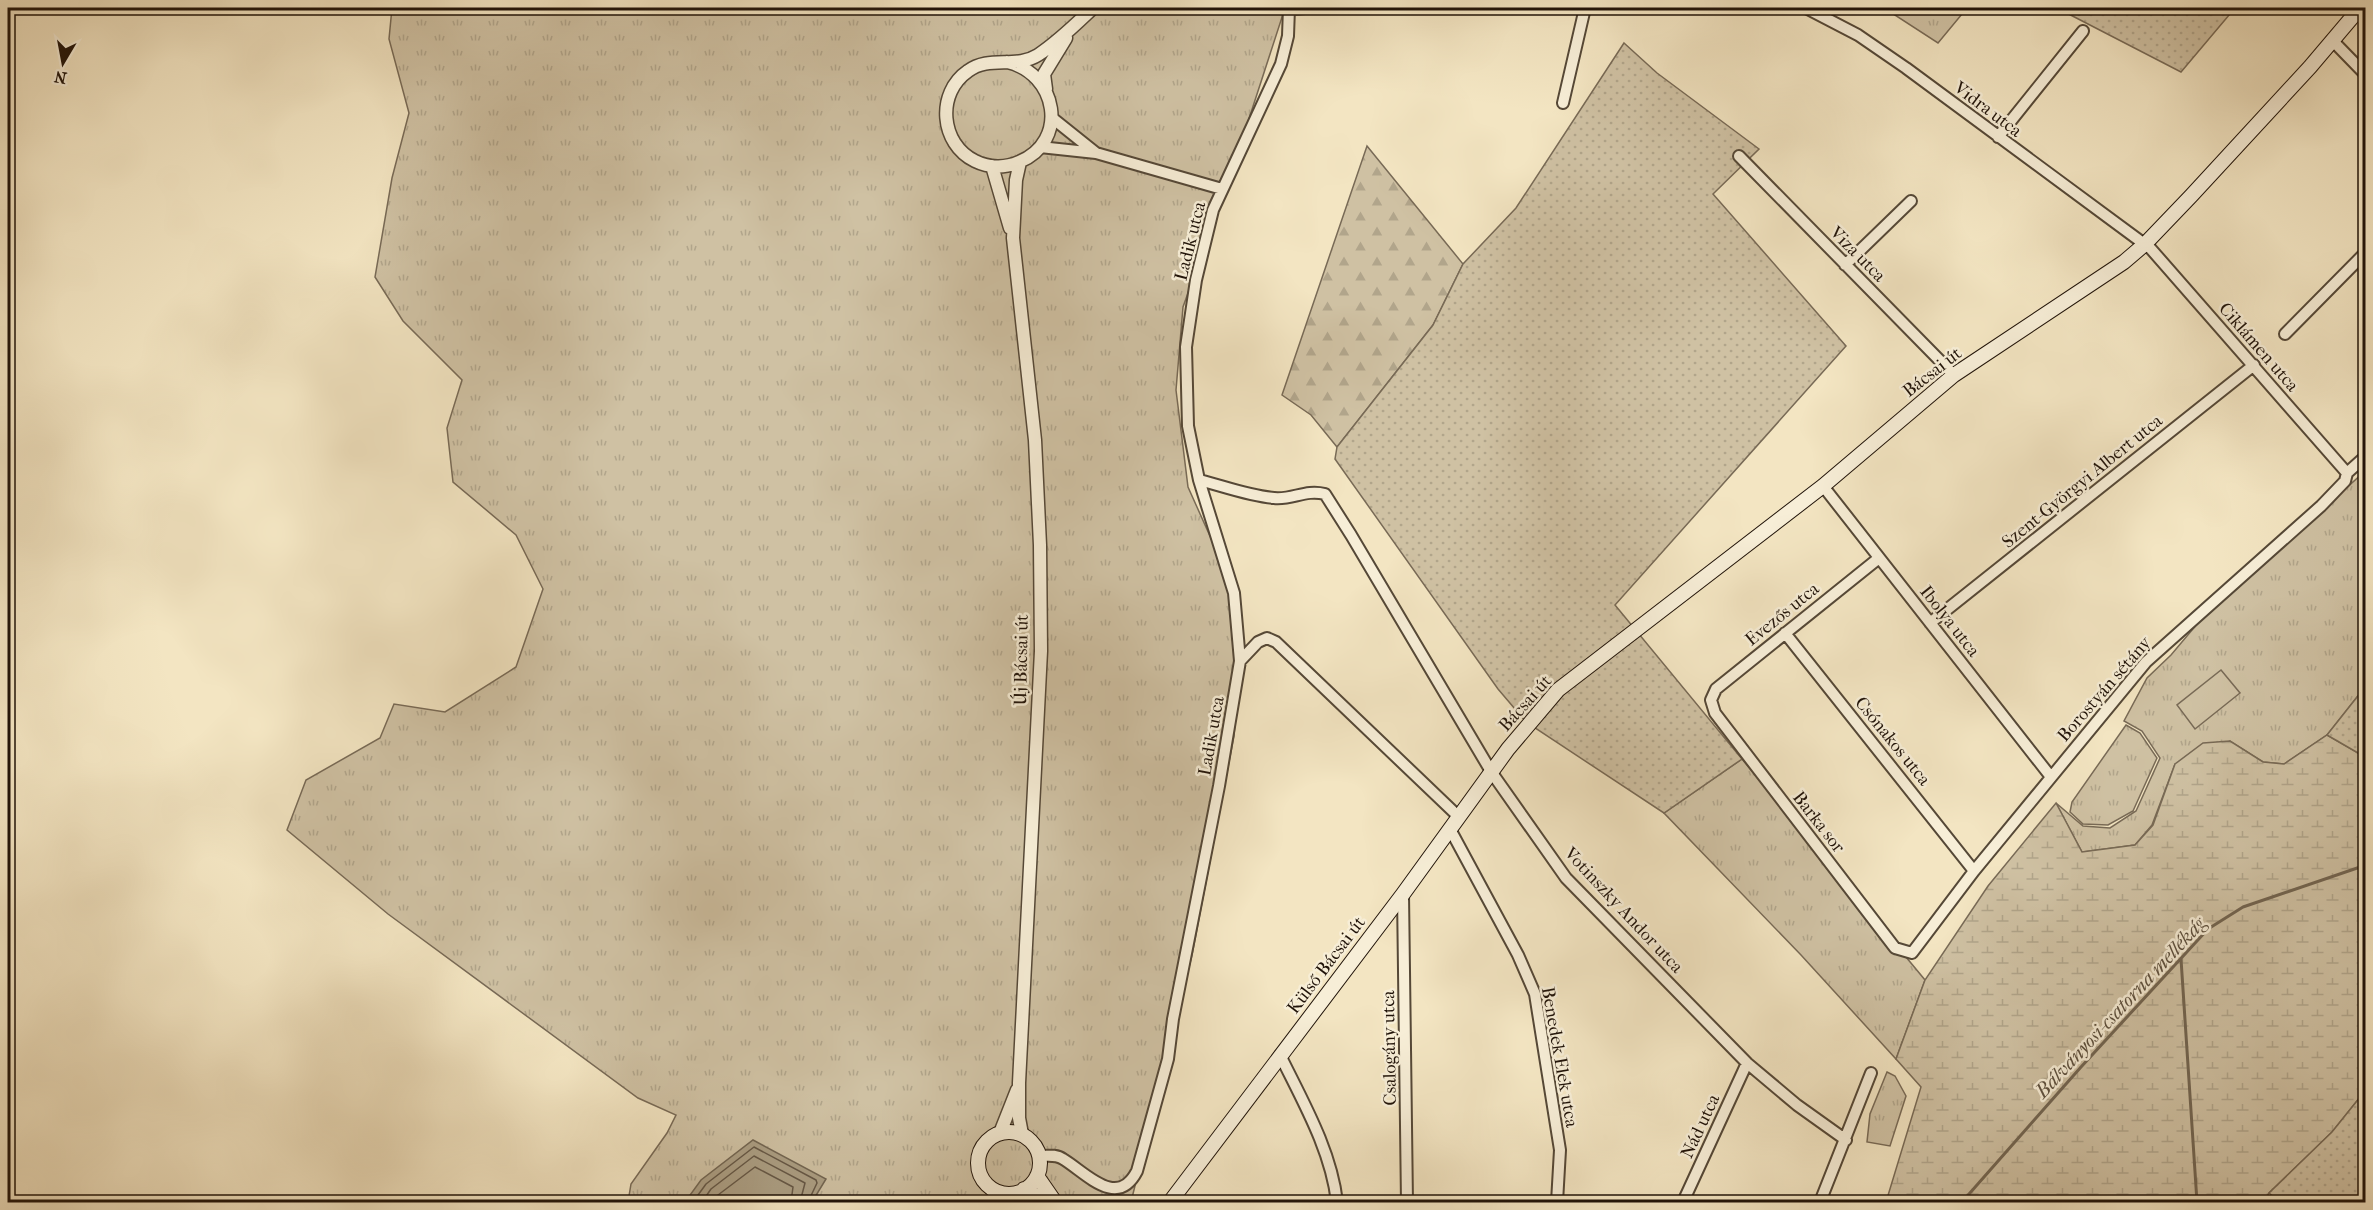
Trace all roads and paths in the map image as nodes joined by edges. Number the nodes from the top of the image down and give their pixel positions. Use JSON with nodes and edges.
{"nodes":[{"id":1,"x":1093,"y":8,"type":"edge"},
{"id":2,"x":1289,"y":8,"type":"edge"},
{"id":3,"x":1305,"y":8,"type":"edge"},
{"id":4,"x":1585,"y":8,"type":"edge"},
{"id":5,"x":1806,"y":8,"type":"edge"},
{"id":6,"x":2360,"y":8,"type":"edge"},
{"id":7,"x":1071,"y":29,"type":"junction"},
{"id":8,"x":2083,"y":31,"type":"dead end"},
{"id":9,"x":2332,"y":40,"type":"junction"},
{"id":10,"x":1007,"y":62,"type":"junction"},
{"id":11,"x":2366,"y":75,"type":"edge"},
{"id":12,"x":1046,"y":89,"type":"junction"},
{"id":13,"x":1563,"y":103,"type":"dead end"},
{"id":14,"x":1052,"y":117,"type":"junction"},
{"id":15,"x":1998,"y":137,"type":"junction"},
{"id":16,"x":1040,"y":147,"type":"junction"},
{"id":17,"x":1096,"y":153,"type":"junction"},
{"id":18,"x":1739,"y":156,"type":"dead end"},
{"id":19,"x":1020,"y":162,"type":"junction"},
{"id":20,"x":992,"y":166,"type":"junction"},
{"id":21,"x":1221,"y":189,"type":"junction"},
{"id":22,"x":1911,"y":201,"type":"dead end"},
{"id":23,"x":1013,"y":238,"type":"junction"},
{"id":24,"x":2145,"y":244,"type":"junction"},
{"id":25,"x":2366,"y":252,"type":"edge"},
{"id":26,"x":1845,"y":265,"type":"junction"},
{"id":27,"x":2285,"y":334,"type":"dead end"},
{"id":28,"x":2254,"y":365,"type":"junction"},
{"id":29,"x":1954,"y":375,"type":"junction"},
{"id":30,"x":2366,"y":456,"type":"edge"},
{"id":31,"x":2347,"y":472,"type":"junction"},
{"id":32,"x":1199,"y":480,"type":"junction"},
{"id":33,"x":1823,"y":486,"type":"junction"},
{"id":34,"x":1879,"y":558,"type":"junction"},
{"id":35,"x":1930,"y":623,"type":"junction"},
{"id":36,"x":1785,"y":633,"type":"junction"},
{"id":37,"x":1240,"y":661,"type":"junction"},
{"id":38,"x":1711,"y":700,"type":"joint"},
{"id":39,"x":1508,"y":749,"type":"joint"},
{"id":40,"x":1492,"y":772,"type":"junction"},
{"id":41,"x":2051,"y":777,"type":"junction"},
{"id":42,"x":1459,"y":817,"type":"junction"},
{"id":43,"x":1450,"y":830,"type":"junction"},
{"id":44,"x":1974,"y":871,"type":"junction"},
{"id":45,"x":1403,"y":894,"type":"junction"},
{"id":46,"x":1912,"y":953,"type":"joint"},
{"id":47,"x":1280,"y":1054,"type":"junction"},
{"id":48,"x":1747,"y":1063,"type":"junction"},
{"id":49,"x":1871,"y":1073,"type":"dead end"},
{"id":50,"x":1019,"y":1083,"type":"junction"},
{"id":51,"x":1000,"y":1133,"type":"junction"},
{"id":52,"x":1022,"y":1134,"type":"junction"},
{"id":53,"x":1846,"y":1140,"type":"junction"},
{"id":54,"x":1039,"y":1156,"type":"junction"},
{"id":55,"x":1037,"y":1176,"type":"junction"},
{"id":56,"x":1016,"y":1195,"type":"edge"},
{"id":57,"x":995,"y":1196,"type":"edge"},
{"id":58,"x":1044,"y":1203,"type":"edge"},
{"id":59,"x":1055,"y":1203,"type":"edge"},
{"id":60,"x":1170,"y":1203,"type":"edge"},
{"id":61,"x":1338,"y":1203,"type":"edge"},
{"id":62,"x":1407,"y":1203,"type":"edge"},
{"id":63,"x":1557,"y":1203,"type":"edge"},
{"id":64,"x":1683,"y":1203,"type":"edge"},
{"id":65,"x":1820,"y":1203,"type":"edge"}],
"edges":[{"from":1,"to":7,"type":"street"},
{"from":2,"to":3,"type":"street"},
{"from":2,"to":21,"type":"street","name":"Ladik utca"},
{"from":4,"to":13,"type":"street"},
{"from":5,"to":15,"type":"street","name":"Vidra utca"},
{"from":6,"to":9,"type":"main road","name":"Bácsai út"},
{"from":7,"to":10,"type":"street"},
{"from":7,"to":12,"type":"street"},
{"from":8,"to":15,"type":"street"},
{"from":9,"to":11,"type":"street"},
{"from":9,"to":24,"type":"main road","name":"Bácsai út"},
{"from":10,"to":12,"type":"street"},
{"from":10,"to":20,"type":"street"},
{"from":12,"to":14,"type":"street"},
{"from":14,"to":16,"type":"street"},
{"from":14,"to":17,"type":"street","name":"Ladik utca"},
{"from":15,"to":24,"type":"street","name":"Vidra utca"},
{"from":16,"to":17,"type":"street","name":"Ladik utca"},
{"from":16,"to":19,"type":"street"},
{"from":17,"to":21,"type":"street","name":"Ladik utca"},
{"from":18,"to":26,"type":"street","name":"Viza utca"},
{"from":19,"to":20,"type":"street"},
{"from":19,"to":23,"type":"street","name":"Új Bácsai út"},
{"from":20,"to":23,"type":"street","name":"Új Bácsai út"},
{"from":21,"to":32,"type":"street","name":"Ladik utca"},
{"from":22,"to":26,"type":"street"},
{"from":23,"to":50,"type":"street","name":"Új Bácsai út"},
{"from":24,"to":28,"type":"street","name":"Ciklámen utca"},
{"from":24,"to":29,"type":"main road","name":"Bácsai út"},
{"from":25,"to":27,"type":"street"},
{"from":26,"to":29,"type":"street","name":"Viza utca"},
{"from":28,"to":31,"type":"street","name":"Ciklámen utca"},
{"from":28,"to":35,"type":"street","name":"Szent-Györgyi Albert utca"},
{"from":29,"to":33,"type":"main road","name":"Bácsai út"},
{"from":30,"to":31,"type":"street","name":"Borostyán sétány"},
{"from":31,"to":41,"type":"street","name":"Borostyán sétány"},
{"from":32,"to":37,"type":"street","name":"Ladik utca"},
{"from":32,"to":40,"type":"street","name":"Votinszky Andor utca"},
{"from":33,"to":34,"type":"street","name":"Ibolya utca"},
{"from":33,"to":39,"type":"main road","name":"Bácsai út"},
{"from":34,"to":35,"type":"street","name":"Ibolya utca"},
{"from":34,"to":36,"type":"street","name":"Evezős utca"},
{"from":35,"to":41,"type":"street","name":"Ibolya utca"},
{"from":36,"to":38,"type":"street","name":"Evezős utca"},
{"from":36,"to":44,"type":"street","name":"Csónakos utca"},
{"from":37,"to":42,"type":"street"},
{"from":37,"to":54,"type":"street","name":"Ladik utca"},
{"from":38,"to":46,"type":"street","name":"Barka sor"},
{"from":39,"to":40,"type":"main road","name":"Külső Bácsai út"},
{"from":40,"to":42,"type":"main road","name":"Külső Bácsai út"},
{"from":40,"to":48,"type":"street","name":"Votinszky Andor utca"},
{"from":41,"to":44,"type":"street","name":"Borostyán sétány"},
{"from":42,"to":43,"type":"main road","name":"Külső Bácsai út"},
{"from":43,"to":45,"type":"main road","name":"Külső Bácsai út"},
{"from":43,"to":63,"type":"street","name":"Benedek Elek utca"},
{"from":44,"to":46,"type":"street","name":"Borostyán sétány"},
{"from":45,"to":47,"type":"main road","name":"Külső Bácsai út"},
{"from":45,"to":62,"type":"street","name":"Csalogány utca"},
{"from":47,"to":60,"type":"main road","name":"Külső Bácsai út"},
{"from":47,"to":61,"type":"street"},
{"from":48,"to":53,"type":"street","name":"Votinszky Andor utca"},
{"from":48,"to":64,"type":"street","name":"Nád utca"},
{"from":49,"to":53,"type":"street"},
{"from":50,"to":51,"type":"street","name":"Új Bácsai út"},
{"from":50,"to":52,"type":"street","name":"Új Bácsai út"},
{"from":51,"to":52,"type":"main road"},
{"from":51,"to":57,"type":"main road","name":"Új Bácsai út"},
{"from":52,"to":54,"type":"main road"},
{"from":53,"to":65,"type":"street"},
{"from":54,"to":55,"type":"main road"},
{"from":55,"to":56,"type":"main road"},
{"from":55,"to":59,"type":"main road"},
{"from":56,"to":57,"type":"main road","name":"Új Bácsai út"},
{"from":56,"to":58,"type":"main road","name":"Új Bácsai út"}]}
